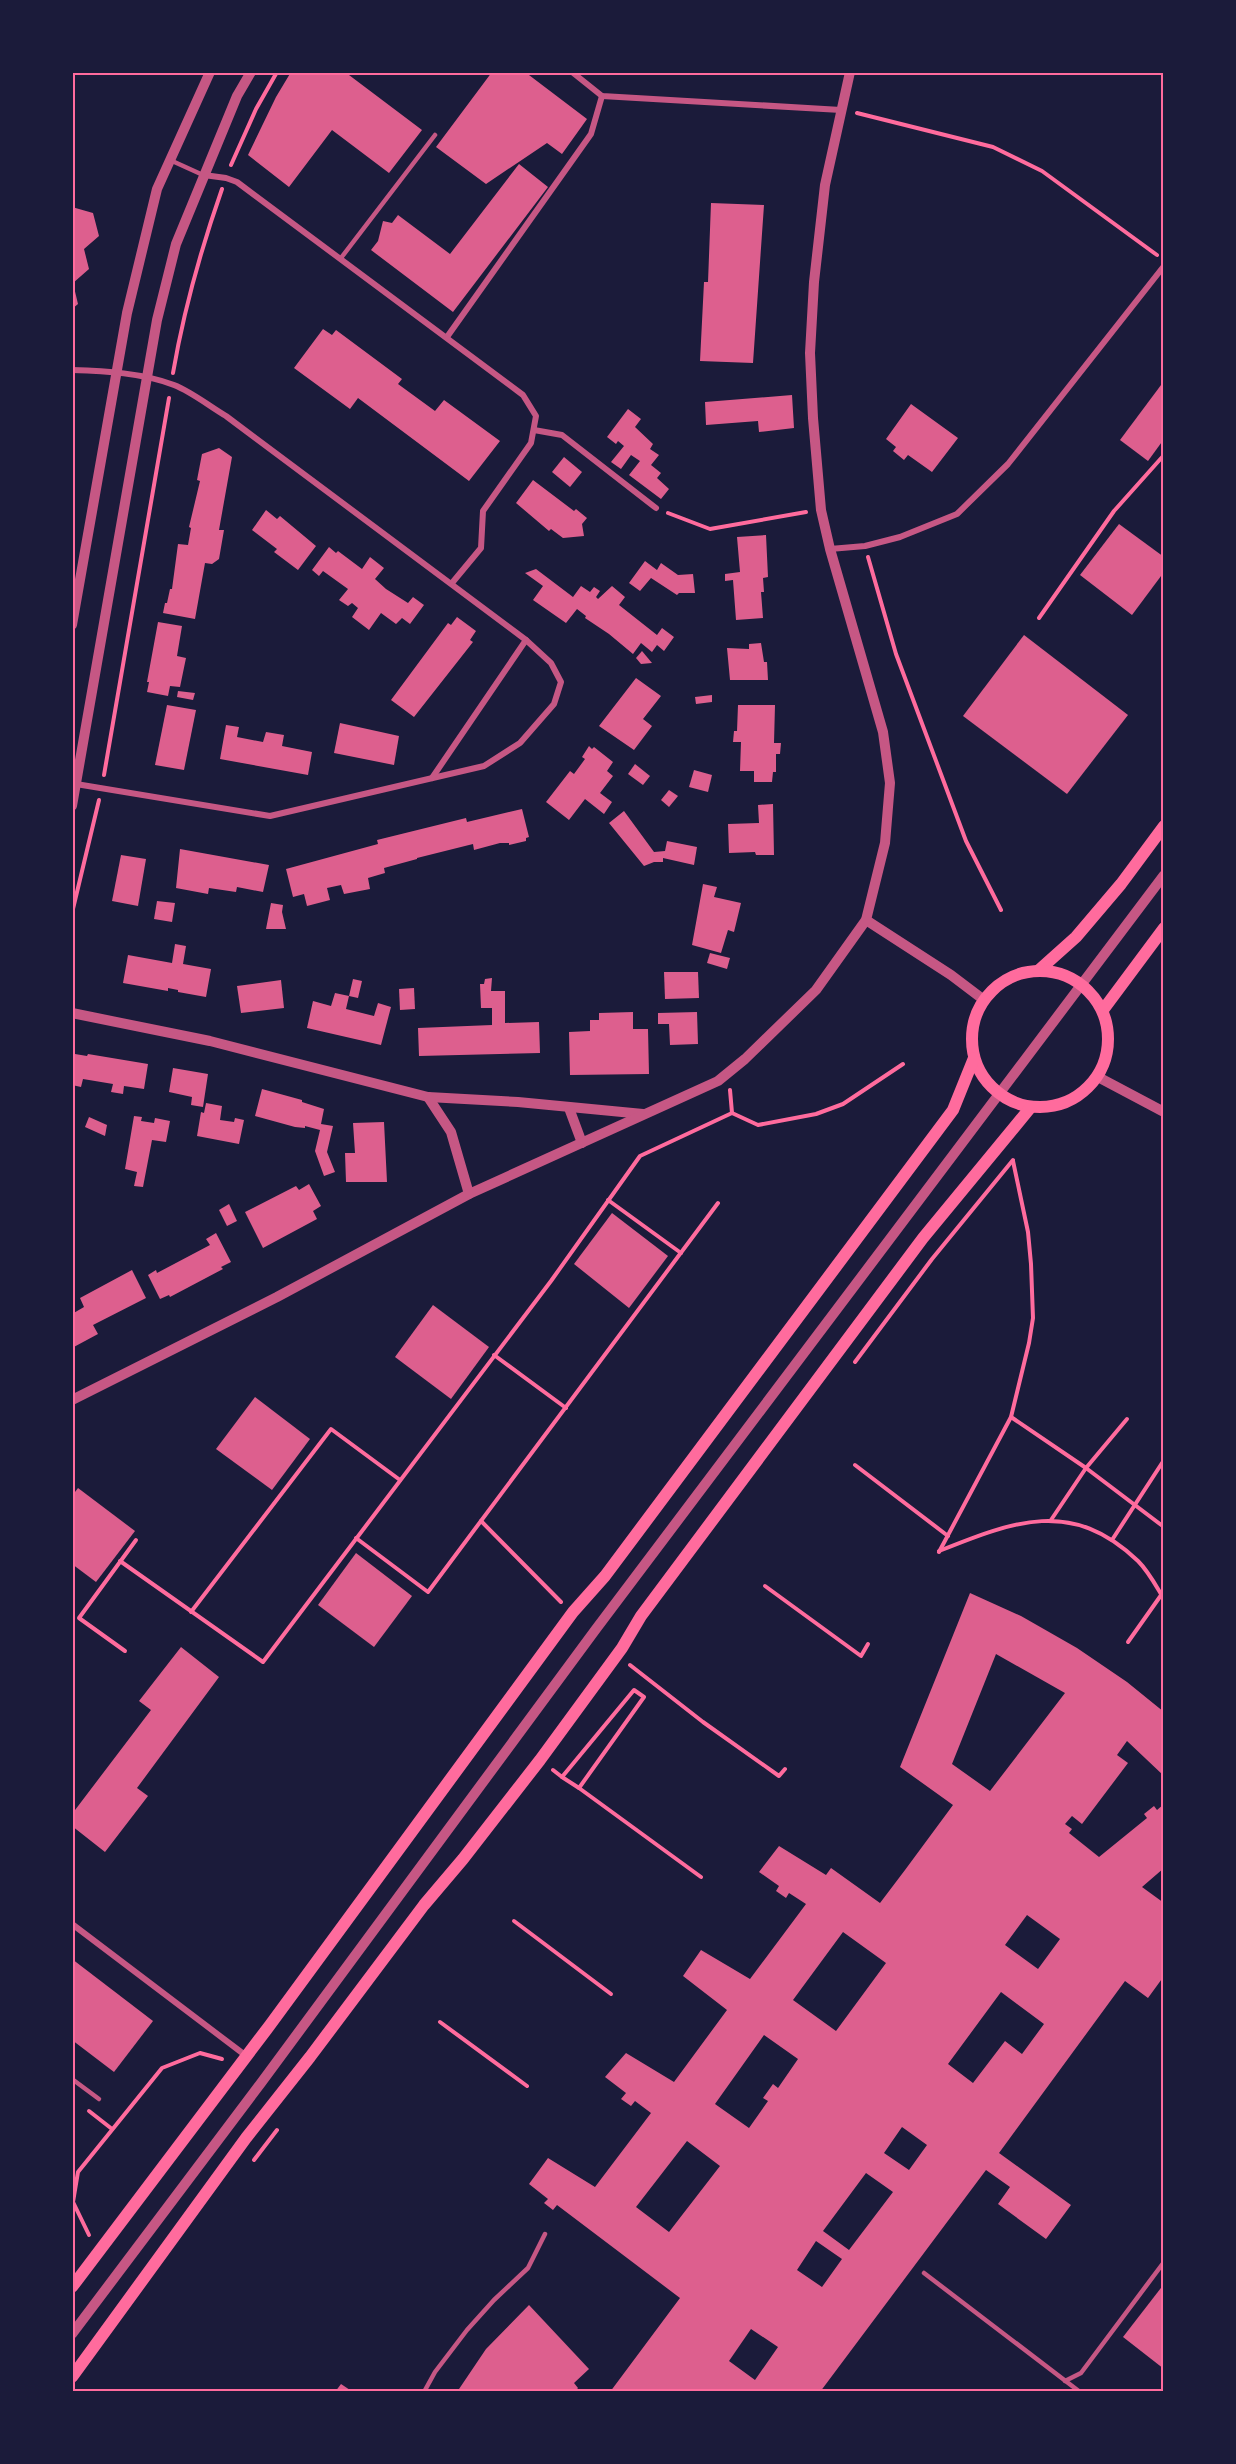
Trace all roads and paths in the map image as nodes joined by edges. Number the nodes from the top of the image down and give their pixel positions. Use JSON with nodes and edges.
{"nodes":[{"id":1,"x":210,"y":72,"type":"edge"},
{"id":2,"x":251,"y":72,"type":"edge"},
{"id":3,"x":277,"y":72,"type":"edge"},
{"id":4,"x":572,"y":72,"type":"edge"},
{"id":5,"x":850,"y":72,"type":"edge"},
{"id":6,"x":602,"y":96,"type":"junction"},
{"id":7,"x":841,"y":110,"type":"junction"},
{"id":8,"x":435,"y":135,"type":"dead end"},
{"id":9,"x":170,"y":160,"type":"junction"},
{"id":10,"x":203,"y":175,"type":"junction"},
{"id":11,"x":226,"y":178,"type":"junction"},
{"id":12,"x":341,"y":258,"type":"junction"},
{"id":13,"x":1164,"y":260,"type":"edge"},
{"id":14,"x":1164,"y":266,"type":"edge"},
{"id":15,"x":447,"y":337,"type":"junction"},
{"id":16,"x":72,"y":370,"type":"edge"},
{"id":17,"x":116,"y":374,"type":"junction"},
{"id":18,"x":146,"y":378,"type":"junction"},
{"id":19,"x":171,"y":384,"type":"junction"},
{"id":20,"x":534,"y":430,"type":"junction"},
{"id":21,"x":1164,"y":455,"type":"edge"},
{"id":22,"x":656,"y":508,"type":"joint"},
{"id":23,"x":821,"y":510,"type":"junction"},
{"id":24,"x":865,"y":546,"type":"junction"},
{"id":25,"x":830,"y":549,"type":"junction"},
{"id":26,"x":452,"y":583,"type":"junction"},
{"id":27,"x":1040,"y":618,"type":"dead end"},
{"id":28,"x":72,"y":625,"type":"edge"},
{"id":29,"x":526,"y":640,"type":"junction"},
{"id":30,"x":432,"y":779,"type":"junction"},
{"id":31,"x":75,"y":784,"type":"edge"},
{"id":32,"x":102,"y":788,"type":"junction"},
{"id":33,"x":72,"y":806,"type":"edge"},
{"id":34,"x":1164,"y":826,"type":"edge"},
{"id":35,"x":1164,"y":875,"type":"edge"},
{"id":36,"x":1001,"y":909,"type":"dead end"},
{"id":37,"x":72,"y":913,"type":"edge"},
{"id":38,"x":866,"y":920,"type":"junction"},
{"id":39,"x":1164,"y":928,"type":"edge"},
{"id":40,"x":1038,"y":971,"type":"junction"},
{"id":41,"x":1081,"y":985,"type":"junction"},
{"id":42,"x":984,"y":1000,"type":"junction"},
{"id":43,"x":1102,"y":1010,"type":"junction"},
{"id":44,"x":72,"y":1013,"type":"edge"},
{"id":45,"x":974,"y":1058,"type":"junction"},
{"id":46,"x":903,"y":1064,"type":"dead end"},
{"id":47,"x":729,"y":1071,"type":"junction"},
{"id":48,"x":1098,"y":1077,"type":"junction"},
{"id":49,"x":998,"y":1093,"type":"junction"},
{"id":50,"x":428,"y":1097,"type":"junction"},
{"id":51,"x":1031,"y":1107,"type":"junction"},
{"id":52,"x":569,"y":1108,"type":"junction"},
{"id":53,"x":1164,"y":1112,"type":"edge"},
{"id":54,"x":732,"y":1113,"type":"junction"},
{"id":55,"x":643,"y":1114,"type":"junction"},
{"id":56,"x":582,"y":1143,"type":"junction"},
{"id":57,"x":1013,"y":1160,"type":"dead end"},
{"id":58,"x":469,"y":1194,"type":"junction"},
{"id":59,"x":608,"y":1200,"type":"junction"},
{"id":60,"x":718,"y":1203,"type":"dead end"},
{"id":61,"x":681,"y":1253,"type":"junction"},
{"id":62,"x":494,"y":1354,"type":"junction"},
{"id":63,"x":72,"y":1400,"type":"edge"},
{"id":64,"x":566,"y":1408,"type":"junction"},
{"id":65,"x":1011,"y":1417,"type":"junction"},
{"id":66,"x":1127,"y":1419,"type":"dead end"},
{"id":67,"x":1164,"y":1460,"type":"edge"},
{"id":68,"x":855,"y":1465,"type":"dead end"},
{"id":69,"x":1086,"y":1468,"type":"junction"},
{"id":70,"x":400,"y":1480,"type":"junction"},
{"id":71,"x":1135,"y":1505,"type":"junction"},
{"id":72,"x":481,"y":1521,"type":"junction"},
{"id":73,"x":1051,"y":1521,"type":"junction"},
{"id":74,"x":1164,"y":1527,"type":"edge"},
{"id":75,"x":948,"y":1536,"type":"junction"},
{"id":76,"x":356,"y":1538,"type":"junction"},
{"id":77,"x":136,"y":1540,"type":"dead end"},
{"id":78,"x":1112,"y":1540,"type":"junction"},
{"id":79,"x":120,"y":1561,"type":"junction"},
{"id":80,"x":765,"y":1586,"type":"dead end"},
{"id":81,"x":1163,"y":1595,"type":"edge"},
{"id":82,"x":561,"y":1603,"type":"dead end"},
{"id":83,"x":191,"y":1612,"type":"junction"},
{"id":84,"x":1128,"y":1642,"type":"dead end"},
{"id":85,"x":868,"y":1644,"type":"dead end"},
{"id":86,"x":125,"y":1651,"type":"dead end"},
{"id":87,"x":627,"y":1662,"type":"dead end"},
{"id":88,"x":550,"y":1767,"type":"dead end"},
{"id":89,"x":784,"y":1769,"type":"dead end"},
{"id":90,"x":562,"y":1777,"type":"junction"},
{"id":91,"x":579,"y":1788,"type":"junction"},
{"id":92,"x":701,"y":1877,"type":"dead end"},
{"id":93,"x":514,"y":1921,"type":"dead end"},
{"id":94,"x":72,"y":1924,"type":"edge"},
{"id":95,"x":611,"y":1994,"type":"dead end"},
{"id":96,"x":440,"y":2022,"type":"dead end"},
{"id":97,"x":246,"y":2055,"type":"junction"},
{"id":98,"x":222,"y":2059,"type":"dead end"},
{"id":99,"x":72,"y":2079,"type":"edge"},
{"id":100,"x":528,"y":2086,"type":"dead end"},
{"id":101,"x":99,"y":2099,"type":"joint"},
{"id":102,"x":112,"y":2129,"type":"junction"},
{"id":103,"x":545,"y":2234,"type":"dead end"},
{"id":104,"x":89,"y":2235,"type":"dead end"},
{"id":105,"x":1164,"y":2262,"type":"edge"},
{"id":106,"x":924,"y":2273,"type":"dead end"},
{"id":107,"x":72,"y":2287,"type":"edge"},
{"id":108,"x":72,"y":2334,"type":"edge"},
{"id":109,"x":72,"y":2378,"type":"edge"},
{"id":110,"x":1065,"y":2381,"type":"junction"},
{"id":111,"x":424,"y":2392,"type":"edge"},
{"id":112,"x":1080,"y":2392,"type":"edge"}],
"edges":[{"from":1,"to":9,"type":"street"},
{"from":2,"to":10,"type":"street"},
{"from":3,"to":11,"type":"path"},
{"from":4,"to":6,"type":"street"},
{"from":5,"to":7,"type":"street"},
{"from":6,"to":7,"type":"street"},
{"from":6,"to":15,"type":"street"},
{"from":7,"to":13,"type":"path"},
{"from":7,"to":23,"type":"street"},
{"from":8,"to":12,"type":"lane"},
{"from":9,"to":10,"type":"lane"},
{"from":9,"to":17,"type":"street"},
{"from":10,"to":11,"type":"street"},
{"from":10,"to":18,"type":"street"},
{"from":11,"to":12,"type":"street"},
{"from":11,"to":19,"type":"path"},
{"from":12,"to":15,"type":"street"},
{"from":14,"to":24,"type":"street"},
{"from":15,"to":20,"type":"street"},
{"from":16,"to":17,"type":"street"},
{"from":17,"to":18,"type":"street"},
{"from":17,"to":28,"type":"street"},
{"from":18,"to":19,"type":"street"},
{"from":18,"to":31,"type":"street"},
{"from":19,"to":26,"type":"street"},
{"from":19,"to":32,"type":"path"},
{"from":20,"to":22,"type":"street"},
{"from":20,"to":26,"type":"street"},
{"from":21,"to":27,"type":"path"},
{"from":22,"to":23,"type":"path"},
{"from":23,"to":25,"type":"street"},
{"from":24,"to":25,"type":"street"},
{"from":24,"to":36,"type":"path"},
{"from":25,"to":38,"type":"street"},
{"from":26,"to":29,"type":"street"},
{"from":29,"to":30,"type":"street"},
{"from":29,"to":30,"type":"street"},
{"from":30,"to":32,"type":"street"},
{"from":31,"to":32,"type":"street"},
{"from":31,"to":33,"type":"street"},
{"from":32,"to":37,"type":"path"},
{"from":34,"to":40,"type":"main road"},
{"from":35,"to":41,"type":"street"},
{"from":38,"to":42,"type":"street"},
{"from":38,"to":47,"type":"street"},
{"from":39,"to":43,"type":"main road"},
{"from":40,"to":41,"type":"main road"},
{"from":40,"to":42,"type":"main road"},
{"from":41,"to":43,"type":"main road"},
{"from":41,"to":49,"type":"street"},
{"from":42,"to":45,"type":"main road"},
{"from":43,"to":48,"type":"main road"},
{"from":44,"to":50,"type":"street"},
{"from":45,"to":49,"type":"main road"},
{"from":45,"to":97,"type":"main road"},
{"from":46,"to":54,"type":"path"},
{"from":47,"to":54,"type":"path"},
{"from":47,"to":55,"type":"street"},
{"from":48,"to":51,"type":"main road"},
{"from":48,"to":53,"type":"street"},
{"from":49,"to":51,"type":"main road"},
{"from":49,"to":108,"type":"street"},
{"from":50,"to":52,"type":"street"},
{"from":50,"to":58,"type":"street"},
{"from":51,"to":109,"type":"main road"},
{"from":52,"to":55,"type":"street"},
{"from":52,"to":56,"type":"street"},
{"from":54,"to":59,"type":"path"},
{"from":55,"to":56,"type":"street"},
{"from":56,"to":58,"type":"street"},
{"from":57,"to":65,"type":"path"},
{"from":58,"to":63,"type":"street"},
{"from":59,"to":61,"type":"path"},
{"from":59,"to":62,"type":"path"},
{"from":60,"to":61,"type":"path"},
{"from":61,"to":64,"type":"path"},
{"from":62,"to":64,"type":"path"},
{"from":62,"to":70,"type":"path"},
{"from":64,"to":72,"type":"path"},
{"from":65,"to":69,"type":"path"},
{"from":65,"to":75,"type":"path"},
{"from":66,"to":69,"type":"path"},
{"from":67,"to":71,"type":"path"},
{"from":68,"to":75,"type":"path"},
{"from":69,"to":71,"type":"path"},
{"from":69,"to":73,"type":"path"},
{"from":70,"to":76,"type":"path"},
{"from":70,"to":83,"type":"path"},
{"from":71,"to":74,"type":"path"},
{"from":71,"to":78,"type":"path"},
{"from":72,"to":76,"type":"path"},
{"from":72,"to":82,"type":"path"},
{"from":73,"to":75,"type":"path"},
{"from":73,"to":78,"type":"path"},
{"from":76,"to":83,"type":"path"},
{"from":77,"to":79,"type":"path"},
{"from":78,"to":81,"type":"path"},
{"from":79,"to":83,"type":"path"},
{"from":79,"to":86,"type":"path"},
{"from":80,"to":85,"type":"path"},
{"from":81,"to":84,"type":"path"},
{"from":87,"to":89,"type":"path"},
{"from":88,"to":90,"type":"path"},
{"from":90,"to":91,"type":"path"},
{"from":90,"to":91,"type":"path"},
{"from":91,"to":92,"type":"path"},
{"from":93,"to":95,"type":"path"},
{"from":94,"to":97,"type":"street"},
{"from":96,"to":100,"type":"path"},
{"from":97,"to":107,"type":"main road"},
{"from":98,"to":102,"type":"path"},
{"from":99,"to":101,"type":"lane"},
{"from":101,"to":102,"type":"path"},
{"from":102,"to":104,"type":"path"},
{"from":103,"to":111,"type":"lane"},
{"from":105,"to":110,"type":"lane"},
{"from":106,"to":110,"type":"lane"},
{"from":110,"to":112,"type":"lane"}]}
